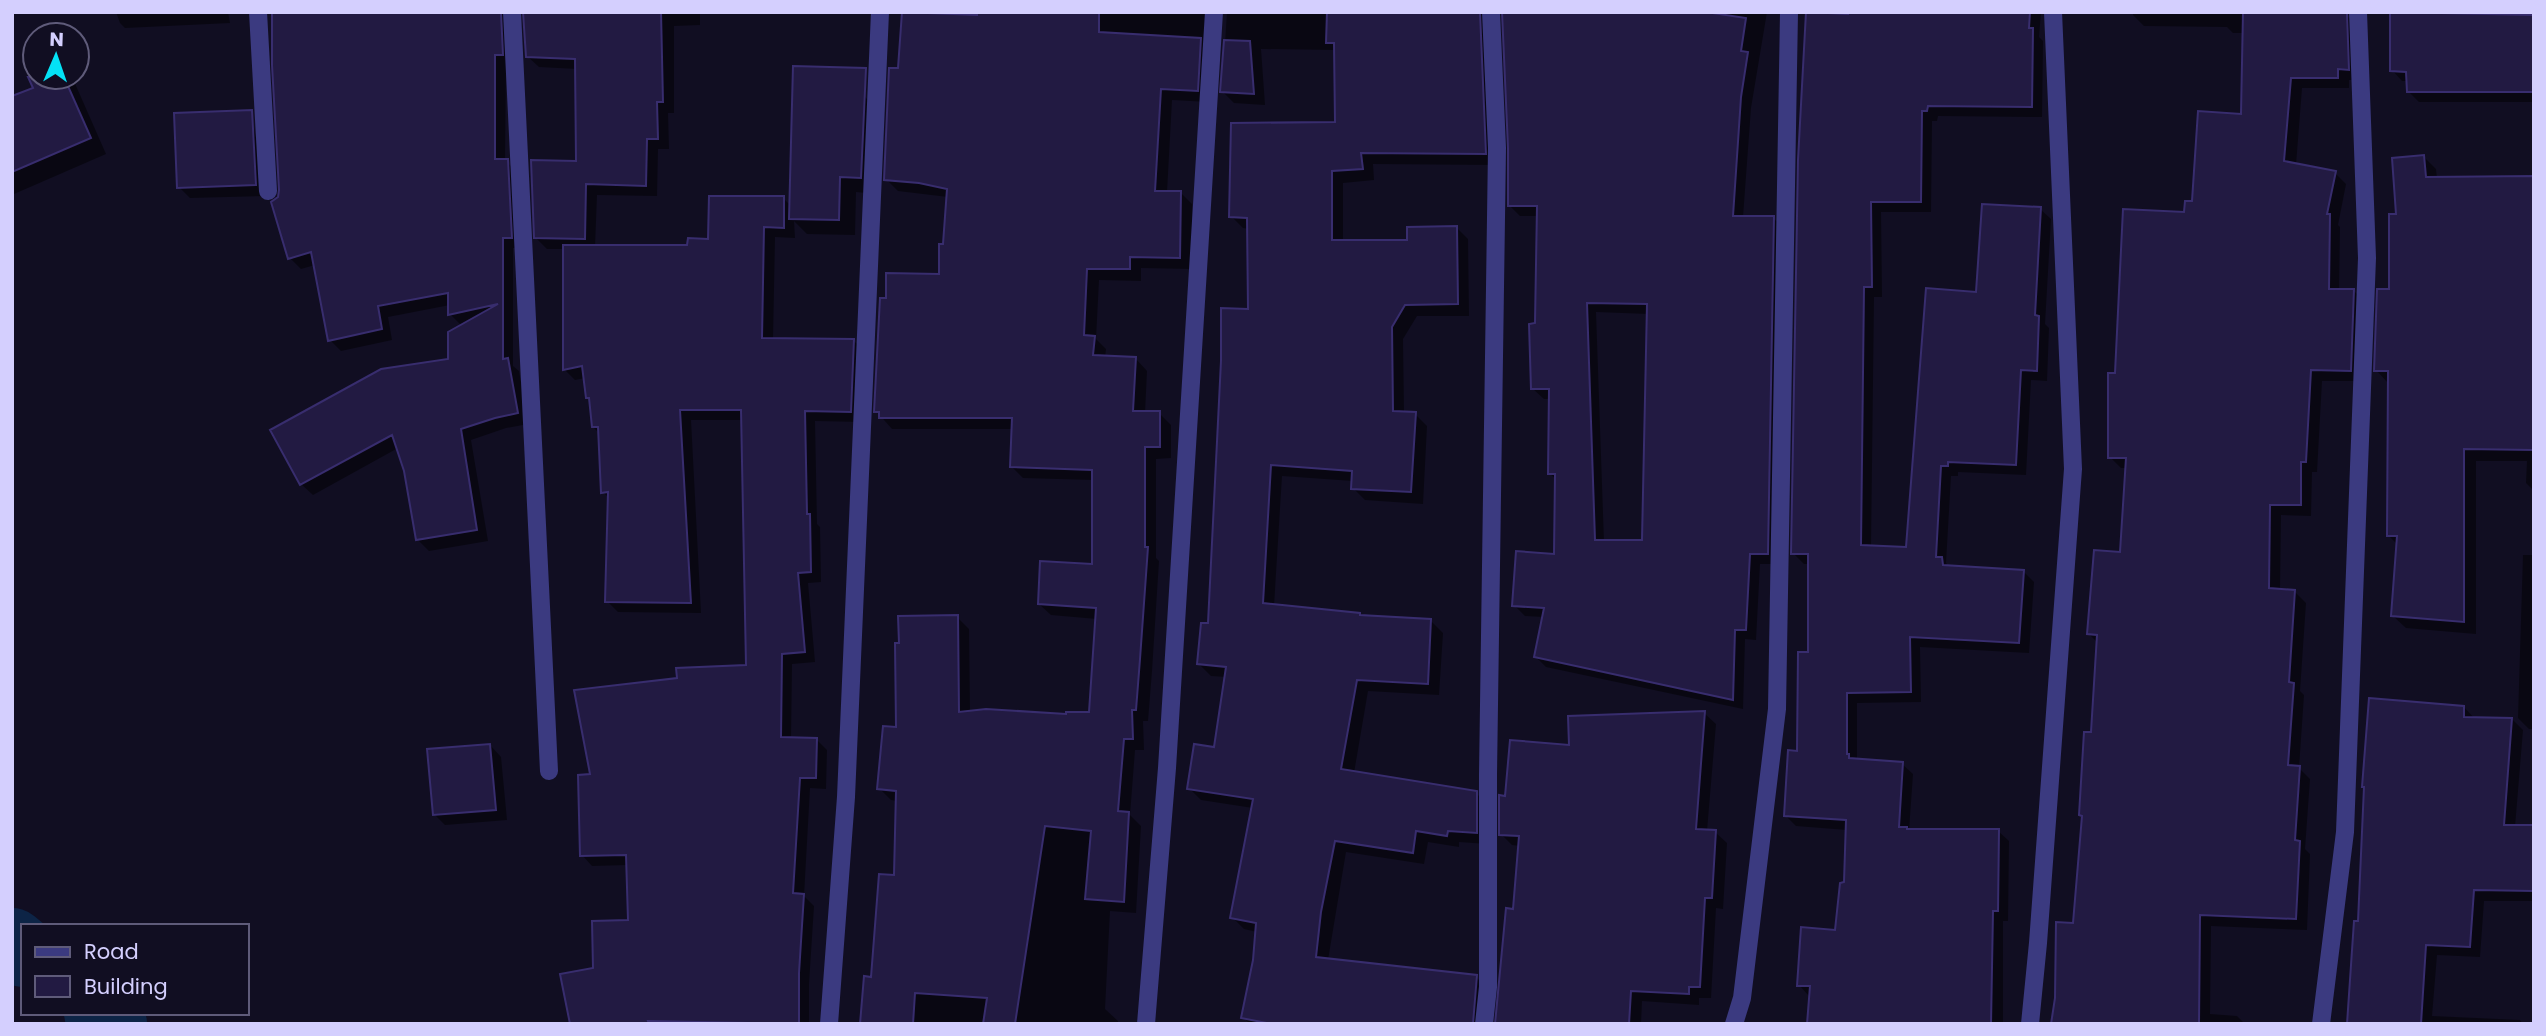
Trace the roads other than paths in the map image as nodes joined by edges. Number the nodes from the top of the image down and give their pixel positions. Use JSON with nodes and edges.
{"nodes":[{"id":1,"x":258,"y":12,"type":"edge"},
{"id":2,"x":512,"y":12,"type":"edge"},
{"id":3,"x":880,"y":12,"type":"edge"},
{"id":4,"x":1214,"y":12,"type":"edge"},
{"id":5,"x":1491,"y":12,"type":"edge"},
{"id":6,"x":1789,"y":12,"type":"edge"},
{"id":7,"x":2053,"y":12,"type":"edge"},
{"id":8,"x":2358,"y":12,"type":"edge"},
{"id":9,"x":268,"y":191,"type":"dead end"},
{"id":10,"x":549,"y":771,"type":"dead end"},
{"id":11,"x":829,"y":1024,"type":"edge"},
{"id":12,"x":1146,"y":1024,"type":"edge"},
{"id":13,"x":1484,"y":1024,"type":"edge"},
{"id":14,"x":1734,"y":1024,"type":"edge"},
{"id":15,"x":2030,"y":1024,"type":"edge"},
{"id":16,"x":2321,"y":1024,"type":"edge"}],
"edges":[{"from":1,"to":9,"type":"street"},
{"from":2,"to":10,"type":"street"},
{"from":3,"to":11,"type":"street"},
{"from":4,"to":12,"type":"street"},
{"from":5,"to":13,"type":"street"},
{"from":6,"to":14,"type":"street"},
{"from":7,"to":15,"type":"street"},
{"from":8,"to":16,"type":"street"}]}
